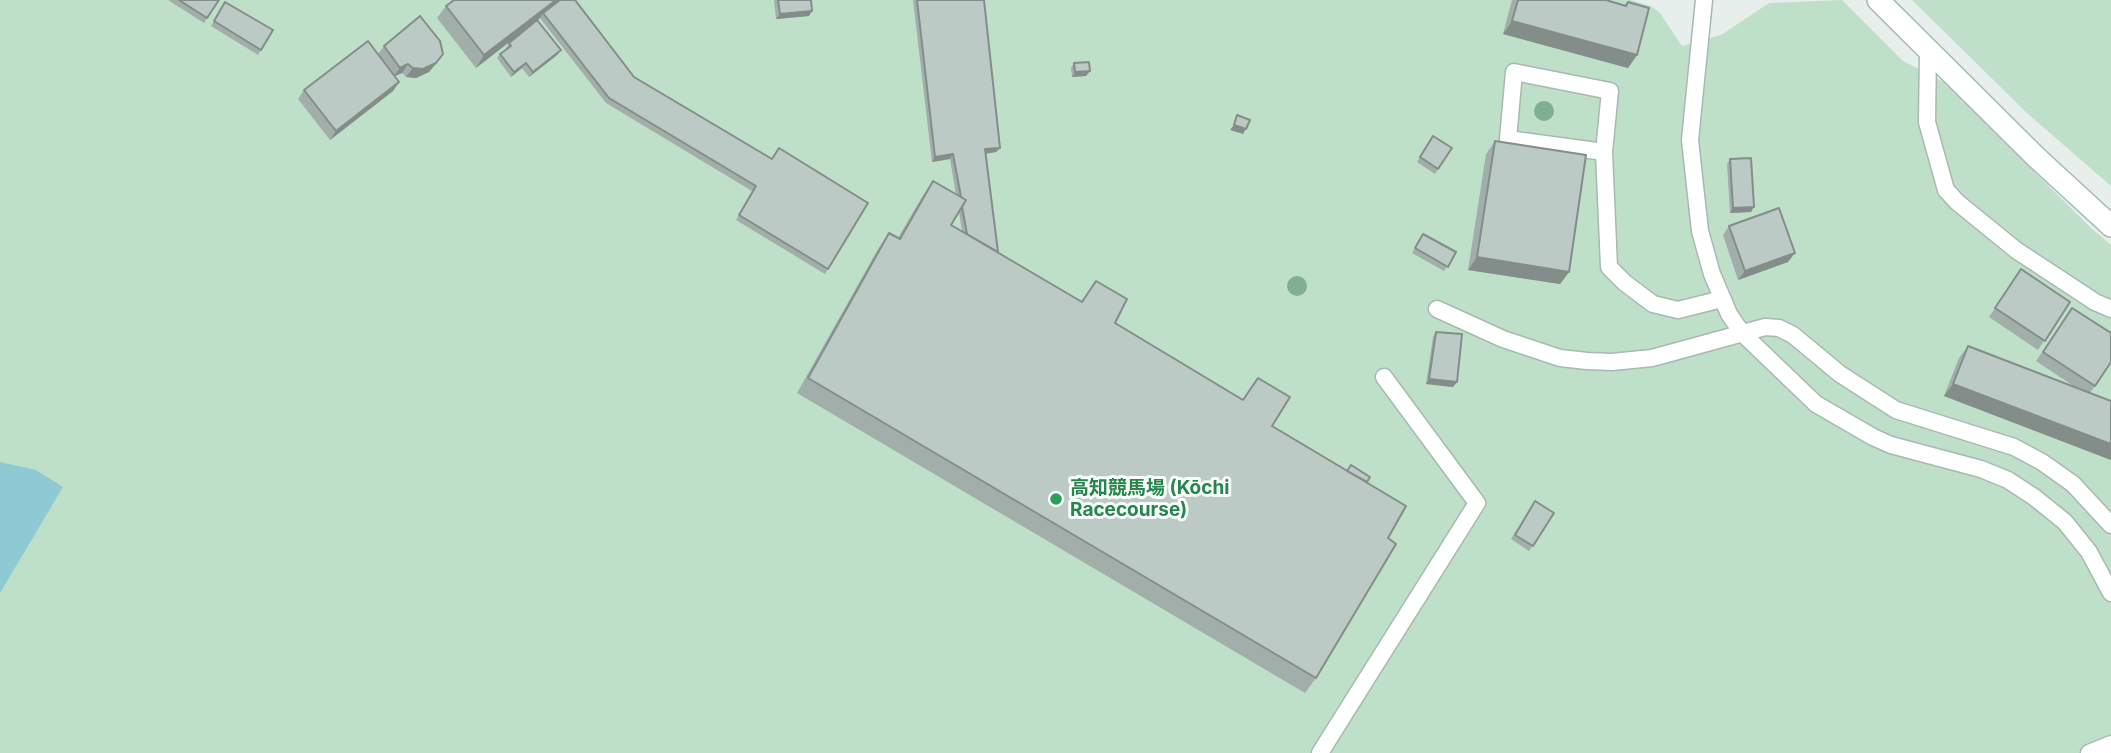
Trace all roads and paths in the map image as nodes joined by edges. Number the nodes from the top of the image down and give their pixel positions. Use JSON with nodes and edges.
{"nodes":[{"id":1,"x":1704,"y":0,"type":"edge"},
{"id":2,"x":1878,"y":0,"type":"edge"},
{"id":3,"x":1928,"y":49,"type":"junction"},
{"id":4,"x":1604,"y":152,"type":"junction"},
{"id":5,"x":2111,"y":226,"type":"edge"},
{"id":6,"x":1723,"y":299,"type":"junction"},
{"id":7,"x":1437,"y":309,"type":"dead end"},
{"id":8,"x":2111,"y":309,"type":"edge"},
{"id":9,"x":1742,"y":333,"type":"junction"},
{"id":10,"x":1384,"y":377,"type":"dead end"},
{"id":11,"x":2111,"y":525,"type":"edge"},
{"id":12,"x":2111,"y":593,"type":"edge"},
{"id":13,"x":2111,"y":744,"type":"edge"},
{"id":14,"x":1320,"y":753,"type":"edge"},
{"id":15,"x":2089,"y":753,"type":"edge"}],
"edges":[{"from":1,"to":6,"type":"lane"},
{"from":2,"to":3,"type":"street"},
{"from":3,"to":5,"type":"street"},
{"from":3,"to":8,"type":"lane"},
{"from":4,"to":4,"type":"lane"},
{"from":4,"to":6,"type":"lane"},
{"from":6,"to":9,"type":"lane"},
{"from":7,"to":9,"type":"lane"},
{"from":9,"to":11,"type":"lane"},
{"from":9,"to":12,"type":"lane"},
{"from":10,"to":14,"type":"lane"},
{"from":13,"to":15,"type":"lane"}]}
